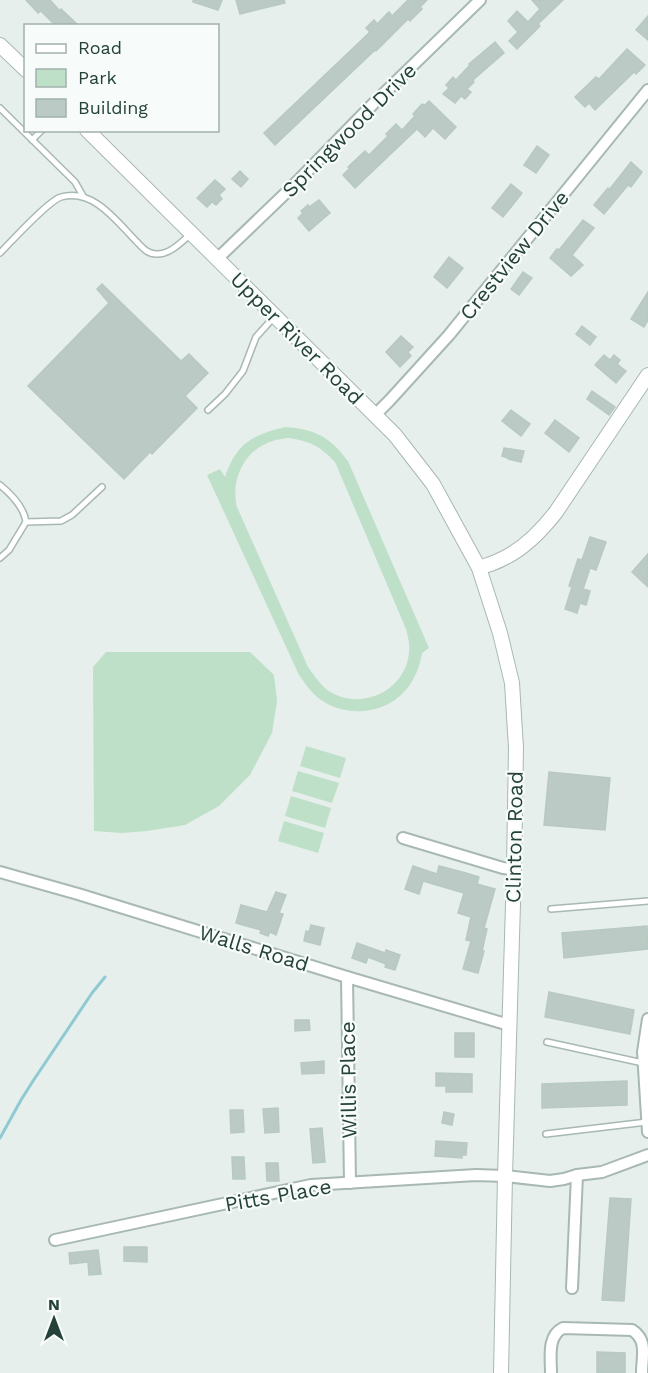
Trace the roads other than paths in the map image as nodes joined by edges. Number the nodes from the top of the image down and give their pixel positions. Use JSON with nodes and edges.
{"nodes":[{"id":1,"x":480,"y":0,"type":"edge"},
{"id":2,"x":0,"y":45,"type":"edge"},
{"id":3,"x":24,"y":68,"type":"edge"},
{"id":4,"x":648,"y":90,"type":"edge"},
{"id":5,"x":0,"y":108,"type":"edge"},
{"id":6,"x":40,"y":132,"type":"edge"},
{"id":7,"x":89,"y":132,"type":"edge"},
{"id":8,"x":32,"y":140,"type":"junction"},
{"id":9,"x":83,"y":196,"type":"junction"},
{"id":10,"x":191,"y":233,"type":"junction"},
{"id":11,"x":0,"y":253,"type":"edge"},
{"id":12,"x":218,"y":259,"type":"junction"},
{"id":13,"x":275,"y":315,"type":"junction"},
{"id":14,"x":648,"y":375,"type":"edge"},
{"id":15,"x":208,"y":410,"type":"dead end"},
{"id":16,"x":375,"y":415,"type":"junction"},
{"id":17,"x":0,"y":485,"type":"edge"},
{"id":18,"x":102,"y":487,"type":"dead end"},
{"id":19,"x":26,"y":522,"type":"junction"},
{"id":20,"x":0,"y":558,"type":"edge"},
{"id":21,"x":479,"y":568,"type":"junction"},
{"id":22,"x":403,"y":838,"type":"dead end"},
{"id":23,"x":514,"y":869,"type":"junction"},
{"id":24,"x":0,"y":872,"type":"edge"},
{"id":25,"x":648,"y":901,"type":"edge"},
{"id":26,"x":551,"y":909,"type":"dead end"},
{"id":27,"x":347,"y":977,"type":"junction"},
{"id":28,"x":648,"y":1019,"type":"edge"},
{"id":29,"x":509,"y":1025,"type":"junction"},
{"id":30,"x":547,"y":1042,"type":"dead end"},
{"id":31,"x":644,"y":1063,"type":"junction"},
{"id":32,"x":647,"y":1122,"type":"edge"},
{"id":33,"x":648,"y":1132,"type":"edge"},
{"id":34,"x":546,"y":1134,"type":"dead end"},
{"id":35,"x":648,"y":1155,"type":"edge"},
{"id":36,"x":577,"y":1175,"type":"junction"},
{"id":37,"x":505,"y":1176,"type":"junction"},
{"id":38,"x":350,"y":1183,"type":"junction"},
{"id":39,"x":55,"y":1239,"type":"dead end"},
{"id":40,"x":572,"y":1288,"type":"dead end"},
{"id":41,"x":501,"y":1373,"type":"edge"},
{"id":42,"x":551,"y":1373,"type":"edge"},
{"id":43,"x":642,"y":1373,"type":"edge"}],
"edges":[{"from":1,"to":12,"type":"street","name":"Springwood Drive"},
{"from":2,"to":3,"type":"street"},
{"from":4,"to":16,"type":"street","name":"Crestview Drive"},
{"from":5,"to":8,"type":"lane"},
{"from":6,"to":8,"type":"lane"},
{"from":7,"to":10,"type":"street","name":"Upper River Road"},
{"from":8,"to":9,"type":"lane"},
{"from":9,"to":10,"type":"lane"},
{"from":9,"to":11,"type":"lane"},
{"from":10,"to":12,"type":"street","name":"Upper River Road"},
{"from":12,"to":13,"type":"street","name":"Upper River Road"},
{"from":13,"to":15,"type":"lane"},
{"from":13,"to":16,"type":"street","name":"Upper River Road"},
{"from":14,"to":21,"type":"street"},
{"from":16,"to":21,"type":"street","name":"Upper River Road"},
{"from":17,"to":19,"type":"lane"},
{"from":18,"to":19,"type":"lane"},
{"from":19,"to":20,"type":"lane"},
{"from":21,"to":23,"type":"street","name":"Clinton Road"},
{"from":22,"to":23,"type":"street"},
{"from":23,"to":29,"type":"street","name":"Clinton Road"},
{"from":24,"to":27,"type":"street","name":"Walls Road"},
{"from":25,"to":26,"type":"lane"},
{"from":27,"to":29,"type":"street","name":"Walls Road"},
{"from":27,"to":38,"type":"street","name":"Willis Place"},
{"from":28,"to":31,"type":"street"},
{"from":29,"to":37,"type":"street","name":"Clinton Road"},
{"from":30,"to":31,"type":"lane"},
{"from":31,"to":32,"type":"street"},
{"from":32,"to":33,"type":"street"},
{"from":32,"to":34,"type":"lane"},
{"from":35,"to":36,"type":"street","name":"Pitts Place"},
{"from":36,"to":37,"type":"street","name":"Pitts Place"},
{"from":36,"to":40,"type":"street"},
{"from":37,"to":38,"type":"street","name":"Pitts Place"},
{"from":37,"to":41,"type":"street","name":"Clinton Road"},
{"from":38,"to":39,"type":"street","name":"Pitts Place"},
{"from":42,"to":43,"type":"street"}]}
